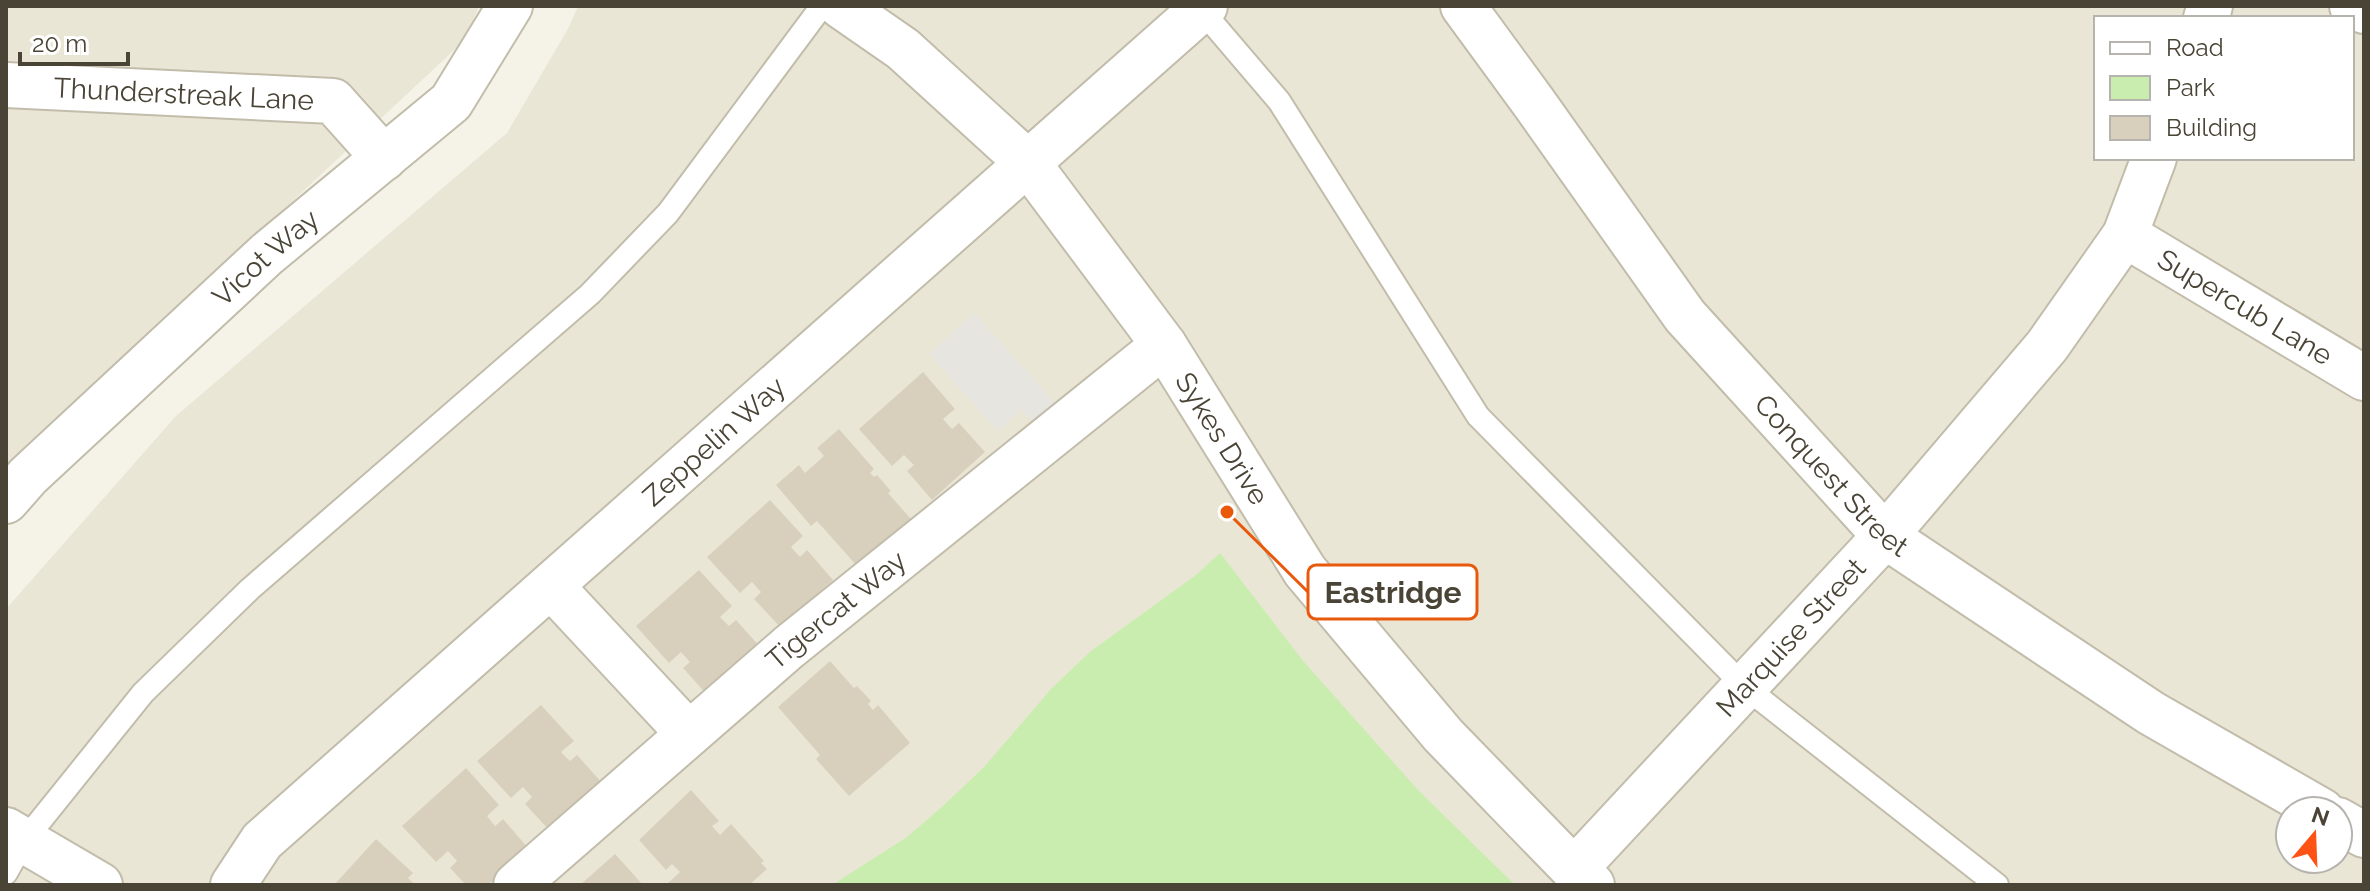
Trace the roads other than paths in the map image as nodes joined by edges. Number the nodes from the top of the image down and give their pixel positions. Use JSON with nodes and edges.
{"nodes":[{"id":1,"x":510,"y":6,"type":"edge"},
{"id":2,"x":822,"y":6,"type":"edge"},
{"id":3,"x":841,"y":6,"type":"edge"},
{"id":4,"x":1463,"y":6,"type":"edge"},
{"id":5,"x":2352,"y":6,"type":"edge"},
{"id":6,"x":1201,"y":7,"type":"edge"},
{"id":7,"x":2364,"y":11,"type":"edge"},
{"id":8,"x":6,"y":85,"type":"edge"},
{"id":9,"x":384,"y":158,"type":"junction"},
{"id":10,"x":2153,"y":160,"type":"edge"},
{"id":11,"x":1028,"y":163,"type":"junction"},
{"id":12,"x":2125,"y":235,"type":"junction"},
{"id":13,"x":1164,"y":345,"type":"junction"},
{"id":14,"x":2364,"y":378,"type":"edge"},
{"id":15,"x":6,"y":501,"type":"edge"},
{"id":16,"x":1885,"y":536,"type":"junction"},
{"id":17,"x":551,"y":586,"type":"junction"},
{"id":18,"x":1745,"y":687,"type":"junction"},
{"id":19,"x":689,"y":734,"type":"junction"},
{"id":20,"x":2294,"y":795,"type":"edge"},
{"id":21,"x":12,"y":848,"type":"edge"},
{"id":22,"x":1583,"y":878,"type":"edge"},
{"id":23,"x":100,"y":885,"type":"edge"},
{"id":24,"x":233,"y":885,"type":"edge"},
{"id":25,"x":516,"y":885,"type":"edge"},
{"id":26,"x":1997,"y":885,"type":"edge"}],
"edges":[{"from":1,"to":9,"type":"street","name":"Vicot Way"},
{"from":2,"to":21,"type":"lane"},
{"from":3,"to":11,"type":"street","name":"Sykes Drive"},
{"from":4,"to":16,"type":"street","name":"Conquest Street"},
{"from":5,"to":7,"type":"street"},
{"from":6,"to":11,"type":"street","name":"Zeppelin Way"},
{"from":6,"to":18,"type":"lane"},
{"from":8,"to":9,"type":"street","name":"Thunderstreak Lane"},
{"from":9,"to":15,"type":"street","name":"Vicot Way"},
{"from":10,"to":12,"type":"street","name":"Marquise Street"},
{"from":11,"to":13,"type":"street","name":"Sykes Drive"},
{"from":11,"to":17,"type":"street","name":"Zeppelin Way"},
{"from":12,"to":14,"type":"street","name":"Supercub Lane"},
{"from":12,"to":16,"type":"street","name":"Marquise Street"},
{"from":13,"to":19,"type":"street","name":"Tigercat Way"},
{"from":13,"to":22,"type":"street","name":"Sykes Drive"},
{"from":16,"to":18,"type":"street","name":"Marquise Street"},
{"from":16,"to":20,"type":"street","name":"Conquest Street"},
{"from":17,"to":19,"type":"street"},
{"from":17,"to":24,"type":"street","name":"Zeppelin Way"},
{"from":18,"to":22,"type":"street","name":"Marquise Street"},
{"from":18,"to":26,"type":"lane"},
{"from":19,"to":25,"type":"street","name":"Tigercat Way"},
{"from":21,"to":23,"type":"street"}]}
